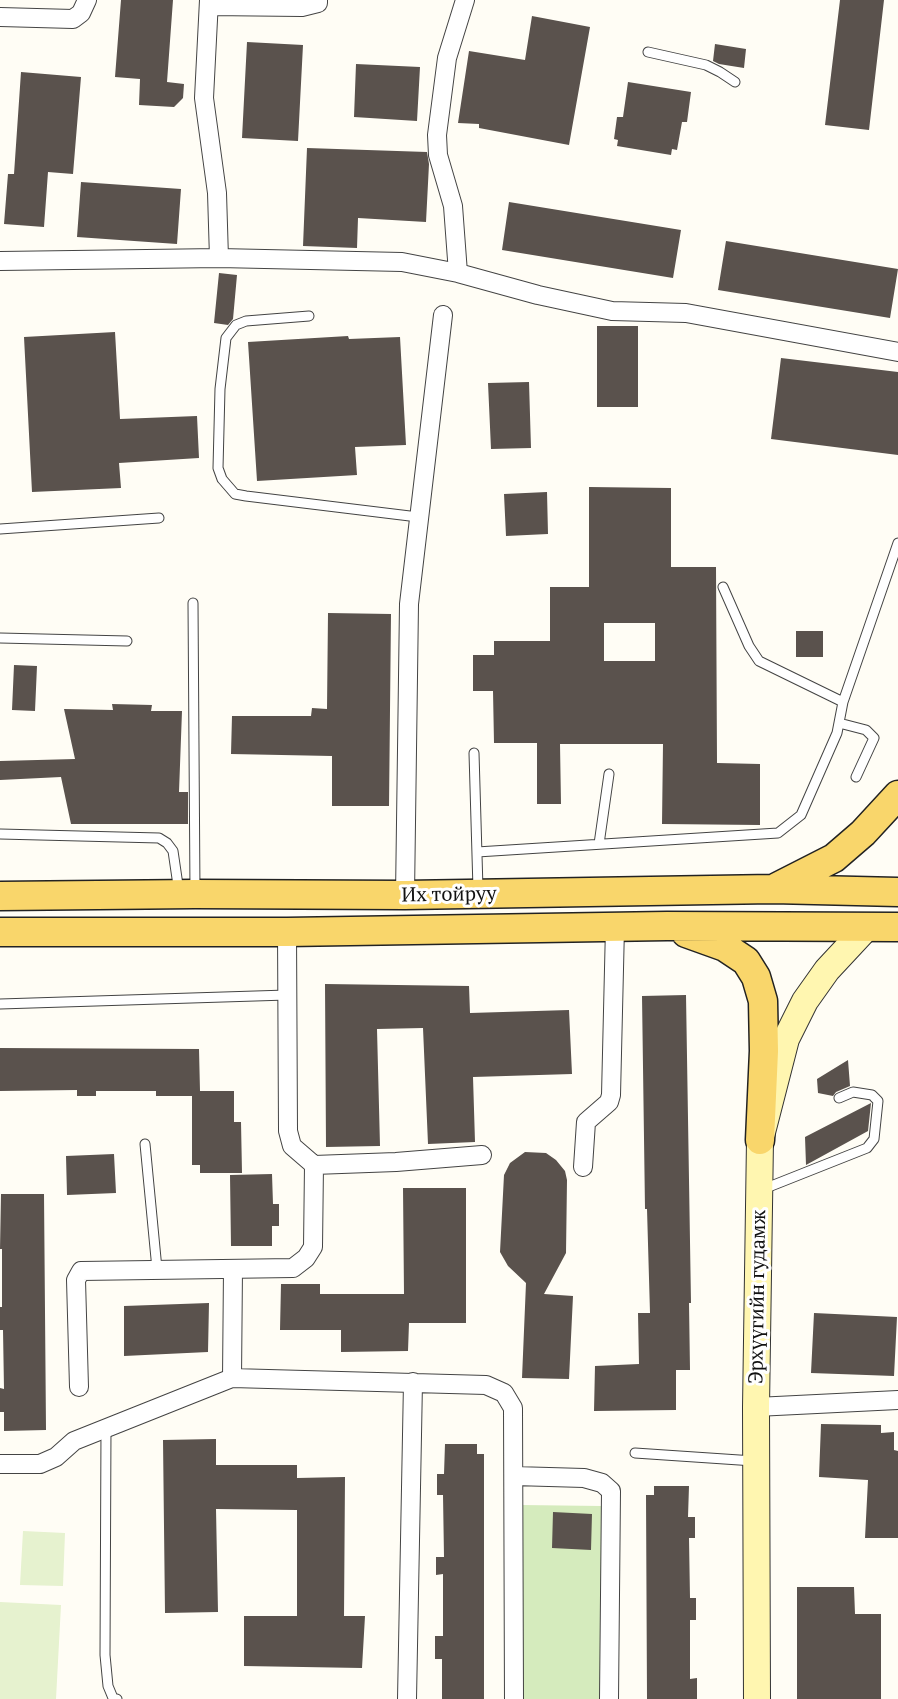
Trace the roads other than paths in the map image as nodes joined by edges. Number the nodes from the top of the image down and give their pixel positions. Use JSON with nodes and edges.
{"nodes":[{"id":1,"x":87,"y":0,"type":"edge"},
{"id":2,"x":318,"y":0,"type":"edge"},
{"id":3,"x":465,"y":0,"type":"edge"},
{"id":4,"x":209,"y":3,"type":"edge"},
{"id":5,"x":0,"y":17,"type":"edge"},
{"id":6,"x":648,"y":52,"type":"dead end"},
{"id":7,"x":735,"y":82,"type":"dead end"},
{"id":8,"x":219,"y":258,"type":"junction"},
{"id":9,"x":0,"y":261,"type":"edge"},
{"id":10,"x":458,"y":273,"type":"junction"},
{"id":11,"x":443,"y":315,"type":"dead end"},
{"id":12,"x":309,"y":316,"type":"dead end"},
{"id":13,"x":898,"y":352,"type":"edge"},
{"id":14,"x":418,"y":517,"type":"junction"},
{"id":15,"x":159,"y":518,"type":"dead end"},
{"id":16,"x":0,"y":529,"type":"edge"},
{"id":17,"x":898,"y":543,"type":"edge"},
{"id":18,"x":723,"y":586,"type":"dead end"},
{"id":19,"x":194,"y":603,"type":"dead end"},
{"id":20,"x":0,"y":638,"type":"edge"},
{"id":21,"x":127,"y":641,"type":"dead end"},
{"id":22,"x":843,"y":702,"type":"junction"},
{"id":23,"x":839,"y":723,"type":"junction"},
{"id":24,"x":474,"y":753,"type":"dead end"},
{"id":25,"x":609,"y":774,"type":"dead end"},
{"id":26,"x":856,"y":777,"type":"dead end"},
{"id":27,"x":898,"y":795,"type":"edge"},
{"id":28,"x":0,"y":834,"type":"edge"},
{"id":29,"x":599,"y":844,"type":"junction"},
{"id":30,"x":477,"y":852,"type":"junction"},
{"id":31,"x":773,"y":889,"type":"junction"},
{"id":32,"x":187,"y":894,"type":"junction"},
{"id":33,"x":898,"y":894,"type":"edge"},
{"id":34,"x":478,"y":895,"type":"junction"},
{"id":35,"x":0,"y":896,"type":"edge"},
{"id":36,"x":405,"y":896,"type":"junction"},
{"id":37,"x":868,"y":926,"type":"junction"},
{"id":38,"x":615,"y":927,"type":"junction"},
{"id":39,"x":667,"y":927,"type":"junction"},
{"id":40,"x":898,"y":927,"type":"edge"},
{"id":41,"x":0,"y":932,"type":"edge"},
{"id":42,"x":287,"y":932,"type":"junction"},
{"id":43,"x":287,"y":995,"type":"junction"},
{"id":44,"x":0,"y":1004,"type":"edge"},
{"id":45,"x":839,"y":1098,"type":"dead end"},
{"id":46,"x":760,"y":1140,"type":"junction"},
{"id":47,"x":145,"y":1144,"type":"dead end"},
{"id":48,"x":482,"y":1155,"type":"dead end"},
{"id":49,"x":314,"y":1165,"type":"junction"},
{"id":50,"x":583,"y":1167,"type":"dead end"},
{"id":51,"x":759,"y":1190,"type":"junction"},
{"id":52,"x":157,"y":1269,"type":"junction"},
{"id":53,"x":233,"y":1269,"type":"junction"},
{"id":54,"x":232,"y":1378,"type":"junction"},
{"id":55,"x":413,"y":1382,"type":"junction"},
{"id":56,"x":78,"y":1387,"type":"dead end"},
{"id":57,"x":898,"y":1400,"type":"edge"},
{"id":58,"x":756,"y":1407,"type":"junction"},
{"id":59,"x":106,"y":1428,"type":"junction"},
{"id":60,"x":635,"y":1453,"type":"dead end"},
{"id":61,"x":757,"y":1461,"type":"junction"},
{"id":62,"x":0,"y":1464,"type":"edge"},
{"id":63,"x":514,"y":1476,"type":"junction"},
{"id":64,"x":117,"y":1699,"type":"edge"},
{"id":65,"x":407,"y":1699,"type":"edge"},
{"id":66,"x":514,"y":1699,"type":"edge"},
{"id":67,"x":609,"y":1699,"type":"edge"},
{"id":68,"x":757,"y":1699,"type":"edge"}],
"edges":[{"from":1,"to":5,"type":"street"},
{"from":2,"to":4,"type":"street"},
{"from":3,"to":10,"type":"street"},
{"from":4,"to":8,"type":"street"},
{"from":6,"to":7,"type":"lane"},
{"from":8,"to":9,"type":"street"},
{"from":8,"to":10,"type":"street"},
{"from":10,"to":13,"type":"street"},
{"from":11,"to":14,"type":"street"},
{"from":12,"to":14,"type":"lane"},
{"from":14,"to":36,"type":"street"},
{"from":15,"to":16,"type":"lane"},
{"from":17,"to":22,"type":"lane"},
{"from":18,"to":22,"type":"lane"},
{"from":19,"to":32,"type":"lane"},
{"from":20,"to":21,"type":"lane"},
{"from":22,"to":23,"type":"lane"},
{"from":23,"to":26,"type":"lane"},
{"from":23,"to":29,"type":"lane"},
{"from":24,"to":30,"type":"lane"},
{"from":25,"to":29,"type":"lane"},
{"from":27,"to":31,"type":"main road"},
{"from":28,"to":32,"type":"lane"},
{"from":29,"to":30,"type":"lane"},
{"from":30,"to":34,"type":"lane"},
{"from":31,"to":33,"type":"main road","name":"Их тойруу"},
{"from":31,"to":34,"type":"main road","name":"Их тойруу"},
{"from":32,"to":35,"type":"main road","name":"Их тойруу"},
{"from":32,"to":36,"type":"main road","name":"Их тойруу"},
{"from":33,"to":37,"type":"main road"},
{"from":34,"to":36,"type":"main road","name":"Их тойруу"},
{"from":37,"to":39,"type":"main road","name":"Их тойруу"},
{"from":37,"to":40,"type":"main road","name":"Их тойруу"},
{"from":37,"to":46,"type":"main road","name":"Эрхүүгийн гудамж"},
{"from":38,"to":39,"type":"main road","name":"Их тойруу"},
{"from":38,"to":42,"type":"main road","name":"Их тойруу"},
{"from":38,"to":50,"type":"street"},
{"from":39,"to":46,"type":"main road"},
{"from":41,"to":42,"type":"main road","name":"Их тойруу"},
{"from":42,"to":43,"type":"street"},
{"from":43,"to":44,"type":"lane"},
{"from":43,"to":49,"type":"street"},
{"from":45,"to":51,"type":"lane"},
{"from":46,"to":51,"type":"main road","name":"Эрхүүгийн гудамж"},
{"from":47,"to":52,"type":"lane"},
{"from":48,"to":49,"type":"street"},
{"from":49,"to":53,"type":"street"},
{"from":51,"to":58,"type":"main road","name":"Эрхүүгийн гудамж"},
{"from":52,"to":53,"type":"street"},
{"from":52,"to":56,"type":"street"},
{"from":53,"to":54,"type":"street"},
{"from":54,"to":55,"type":"street"},
{"from":54,"to":59,"type":"street"},
{"from":55,"to":63,"type":"street"},
{"from":55,"to":65,"type":"street"},
{"from":57,"to":58,"type":"street"},
{"from":58,"to":61,"type":"main road","name":"Эрхүүгийн гудамж"},
{"from":59,"to":62,"type":"street"},
{"from":59,"to":64,"type":"lane"},
{"from":60,"to":61,"type":"lane"},
{"from":61,"to":68,"type":"main road","name":"Эрхүүгийн гудамж"},
{"from":63,"to":66,"type":"street"},
{"from":63,"to":67,"type":"street"}]}
